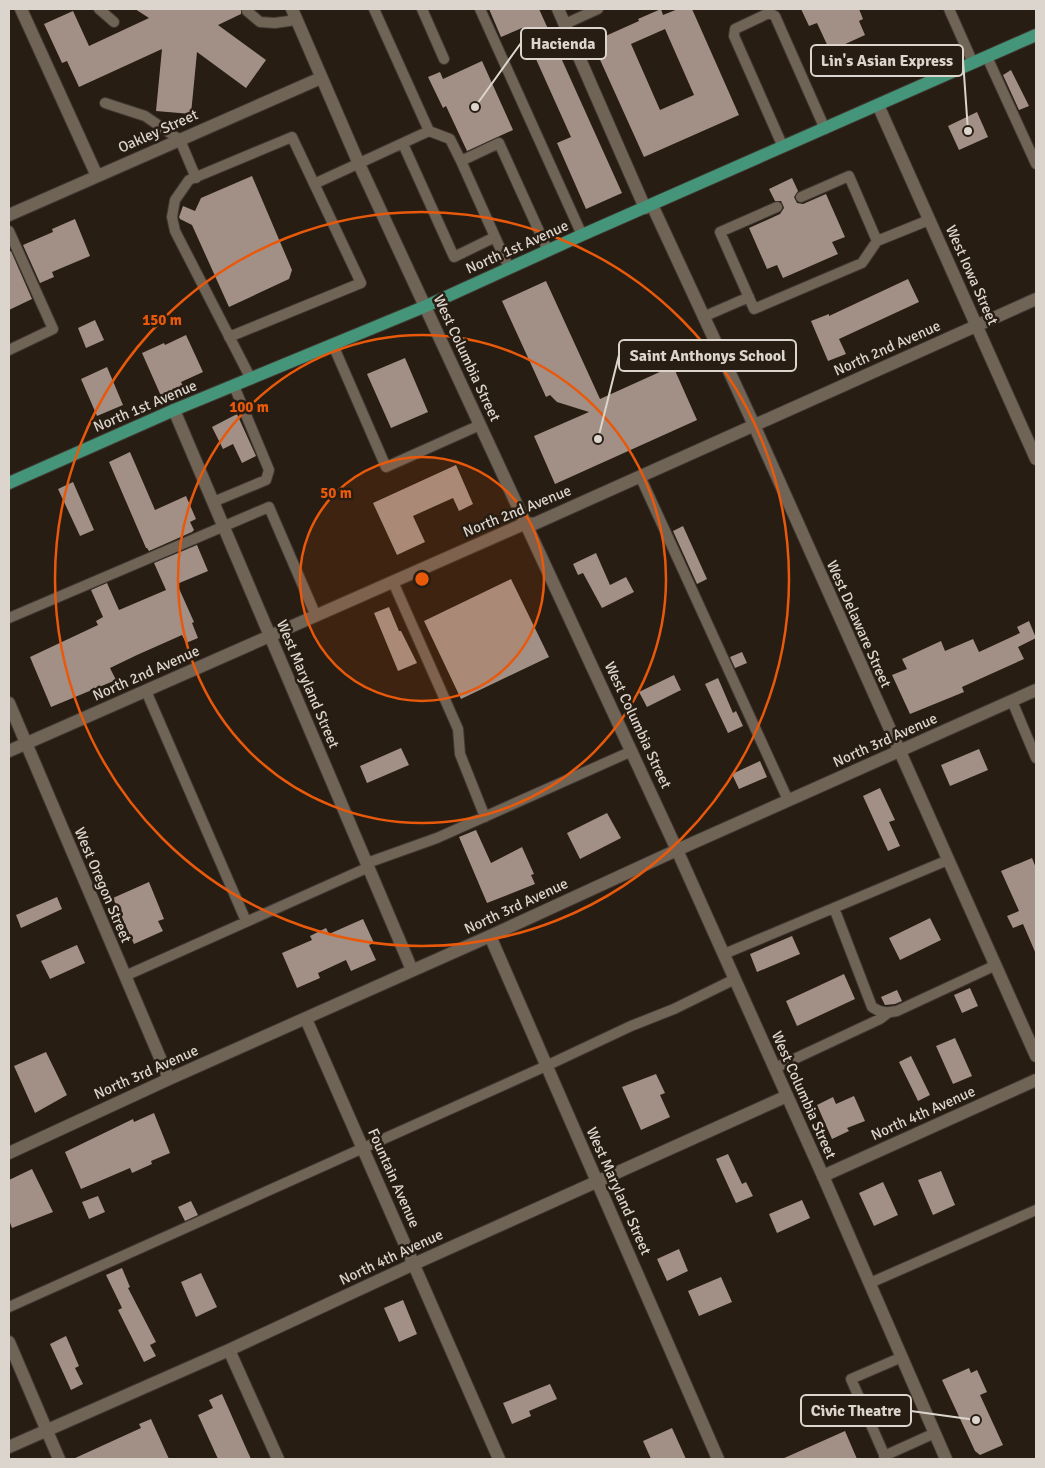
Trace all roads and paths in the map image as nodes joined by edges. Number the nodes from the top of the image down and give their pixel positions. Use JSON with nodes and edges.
{"nodes":[{"id":1,"x":21,"y":9,"type":"edge"},
{"id":2,"x":99,"y":9,"type":"edge"},
{"id":3,"x":374,"y":9,"type":"edge"},
{"id":4,"x":422,"y":9,"type":"edge"},
{"id":5,"x":480,"y":9,"type":"edge"},
{"id":6,"x":558,"y":9,"type":"edge"},
{"id":7,"x":598,"y":9,"type":"edge"},
{"id":8,"x":949,"y":9,"type":"edge"},
{"id":9,"x":247,"y":11,"type":"dead end"},
{"id":10,"x":294,"y":14,"type":"edge"},
{"id":11,"x":114,"y":22,"type":"dead end"},
{"id":12,"x":565,"y":24,"type":"junction"},
{"id":13,"x":1036,"y":35,"type":"edge"},
{"id":14,"x":987,"y":57,"type":"junction"},
{"id":15,"x":444,"y":59,"type":"dead end"},
{"id":16,"x":973,"y":63,"type":"junction"},
{"id":17,"x":321,"y":78,"type":"junction"},
{"id":18,"x":105,"y":103,"type":"dead end"},
{"id":19,"x":878,"y":105,"type":"junction"},
{"id":20,"x":825,"y":129,"type":"junction"},
{"id":21,"x":430,"y":131,"type":"junction"},
{"id":22,"x":180,"y":140,"type":"junction"},
{"id":23,"x":402,"y":144,"type":"junction"},
{"id":24,"x":783,"y":147,"type":"junction"},
{"id":25,"x":461,"y":161,"type":"junction"},
{"id":26,"x":359,"y":164,"type":"junction"},
{"id":27,"x":1036,"y":164,"type":"edge"},
{"id":28,"x":97,"y":176,"type":"junction"},
{"id":29,"x":196,"y":178,"type":"junction"},
{"id":30,"x":314,"y":184,"type":"junction"},
{"id":31,"x":801,"y":197,"type":"dead end"},
{"id":32,"x":648,"y":207,"type":"junction"},
{"id":33,"x":777,"y":207,"type":"dead end"},
{"id":34,"x":9,"y":215,"type":"edge"},
{"id":35,"x":929,"y":220,"type":"junction"},
{"id":36,"x":9,"y":230,"type":"edge"},
{"id":37,"x":582,"y":235,"type":"junction"},
{"id":38,"x":495,"y":238,"type":"junction"},
{"id":39,"x":877,"y":241,"type":"junction"},
{"id":40,"x":548,"y":251,"type":"junction"},
{"id":41,"x":509,"y":268,"type":"junction"},
{"id":42,"x":749,"y":297,"type":"junction"},
{"id":43,"x":1036,"y":298,"type":"edge"},
{"id":44,"x":426,"y":306,"type":"junction"},
{"id":45,"x":703,"y":317,"type":"junction"},
{"id":46,"x":976,"y":326,"type":"junction"},
{"id":47,"x":229,"y":337,"type":"junction"},
{"id":48,"x":333,"y":345,"type":"junction"},
{"id":49,"x":9,"y":350,"type":"edge"},
{"id":50,"x":251,"y":379,"type":"junction"},
{"id":51,"x":234,"y":386,"type":"junction"},
{"id":52,"x":174,"y":410,"type":"junction"},
{"id":53,"x":480,"y":425,"type":"junction"},
{"id":54,"x":754,"y":425,"type":"junction"},
{"id":55,"x":1036,"y":458,"type":"edge"},
{"id":56,"x":640,"y":476,"type":"junction"},
{"id":57,"x":9,"y":483,"type":"edge"},
{"id":58,"x":214,"y":502,"type":"junction"},
{"id":59,"x":526,"y":523,"type":"junction"},
{"id":60,"x":223,"y":526,"type":"junction"},
{"id":61,"x":393,"y":582,"type":"junction"},
{"id":62,"x":316,"y":616,"type":"junction"},
{"id":63,"x":9,"y":618,"type":"edge"},
{"id":64,"x":270,"y":637,"type":"junction"},
{"id":65,"x":1036,"y":690,"type":"edge"},
{"id":66,"x":146,"y":691,"type":"junction"},
{"id":67,"x":1012,"y":701,"type":"junction"},
{"id":68,"x":9,"y":703,"type":"edge"},
{"id":69,"x":26,"y":743,"type":"junction"},
{"id":70,"x":9,"y":751,"type":"edge"},
{"id":71,"x":632,"y":751,"type":"junction"},
{"id":72,"x":899,"y":752,"type":"junction"},
{"id":73,"x":1036,"y":758,"type":"edge"},
{"id":74,"x":788,"y":800,"type":"junction"},
{"id":75,"x":485,"y":817,"type":"junction"},
{"id":76,"x":677,"y":850,"type":"junction"},
{"id":77,"x":948,"y":860,"type":"junction"},
{"id":78,"x":368,"y":865,"type":"junction"},
{"id":79,"x":834,"y":908,"type":"junction"},
{"id":80,"x":246,"y":921,"type":"junction"},
{"id":81,"x":490,"y":936,"type":"junction"},
{"id":82,"x":724,"y":954,"type":"junction"},
{"id":83,"x":996,"y":966,"type":"junction"},
{"id":84,"x":412,"y":970,"type":"junction"},
{"id":85,"x":125,"y":976,"type":"junction"},
{"id":86,"x":735,"y":979,"type":"junction"},
{"id":87,"x":888,"y":1013,"type":"junction"},
{"id":88,"x":306,"y":1019,"type":"junction"},
{"id":89,"x":1036,"y":1056,"type":"edge"},
{"id":90,"x":546,"y":1066,"type":"junction"},
{"id":91,"x":775,"y":1068,"type":"junction"},
{"id":92,"x":169,"y":1079,"type":"junction"},
{"id":93,"x":1036,"y":1080,"type":"edge"},
{"id":94,"x":787,"y":1096,"type":"junction"},
{"id":95,"x":363,"y":1149,"type":"junction"},
{"id":96,"x":9,"y":1153,"type":"edge"},
{"id":97,"x":823,"y":1176,"type":"junction"},
{"id":98,"x":597,"y":1182,"type":"junction"},
{"id":99,"x":1036,"y":1210,"type":"edge"},
{"id":100,"x":414,"y":1264,"type":"junction"},
{"id":101,"x":870,"y":1282,"type":"junction"},
{"id":102,"x":9,"y":1306,"type":"edge"},
{"id":103,"x":9,"y":1342,"type":"edge"},
{"id":104,"x":229,"y":1350,"type":"junction"},
{"id":105,"x":902,"y":1357,"type":"junction"},
{"id":106,"x":46,"y":1430,"type":"junction"},
{"id":107,"x":935,"y":1433,"type":"junction"},
{"id":108,"x":9,"y":1447,"type":"edge"},
{"id":109,"x":885,"y":1458,"type":"edge"},
{"id":110,"x":59,"y":1459,"type":"edge"},
{"id":111,"x":278,"y":1459,"type":"edge"},
{"id":112,"x":499,"y":1459,"type":"edge"},
{"id":113,"x":718,"y":1459,"type":"edge"},
{"id":114,"x":946,"y":1459,"type":"edge"}],
"edges":[{"from":1,"to":28,"type":"street"},
{"from":2,"to":11,"type":"lane"},
{"from":3,"to":21,"type":"lane"},
{"from":4,"to":15,"type":"lane"},
{"from":5,"to":37,"type":"lane"},
{"from":6,"to":12,"type":"street","name":"West Delaware Street"},
{"from":7,"to":12,"type":"lane"},
{"from":8,"to":16,"type":"lane"},
{"from":9,"to":10,"type":"lane"},
{"from":10,"to":17,"type":"street","name":"West Columbia Street"},
{"from":12,"to":32,"type":"street","name":"West Delaware Street"},
{"from":13,"to":14,"type":"main road","name":"North 1st Avenue"},
{"from":14,"to":16,"type":"main road","name":"North 1st Avenue"},
{"from":14,"to":27,"type":"lane"},
{"from":16,"to":19,"type":"main road","name":"North 1st Avenue"},
{"from":17,"to":22,"type":"street","name":"Oakley Street"},
{"from":17,"to":26,"type":"street","name":"West Columbia Street"},
{"from":18,"to":22,"type":"lane"},
{"from":19,"to":20,"type":"main road","name":"North 1st Avenue"},
{"from":19,"to":35,"type":"street","name":"West Iowa Street"},
{"from":20,"to":24,"type":"main road","name":"North 1st Avenue"},
{"from":20,"to":24,"type":"lane"},
{"from":21,"to":23,"type":"lane"},
{"from":21,"to":25,"type":"lane"},
{"from":22,"to":28,"type":"street","name":"Oakley Street"},
{"from":22,"to":29,"type":"lane"},
{"from":23,"to":26,"type":"lane"},
{"from":23,"to":38,"type":"lane"},
{"from":24,"to":32,"type":"main road","name":"North 1st Avenue"},
{"from":25,"to":38,"type":"lane"},
{"from":25,"to":40,"type":"lane"},
{"from":26,"to":30,"type":"lane"},
{"from":26,"to":44,"type":"street","name":"West Columbia Street"},
{"from":28,"to":34,"type":"street","name":"Oakley Street"},
{"from":29,"to":30,"type":"lane"},
{"from":29,"to":47,"type":"lane"},
{"from":30,"to":47,"type":"lane"},
{"from":31,"to":39,"type":"lane"},
{"from":32,"to":37,"type":"main road","name":"North 1st Avenue"},
{"from":32,"to":45,"type":"street","name":"West Delaware Street"},
{"from":33,"to":42,"type":"lane"},
{"from":35,"to":39,"type":"lane"},
{"from":35,"to":46,"type":"street","name":"West Iowa Street"},
{"from":36,"to":49,"type":"lane"},
{"from":37,"to":40,"type":"main road","name":"North 1st Avenue"},
{"from":38,"to":41,"type":"lane"},
{"from":39,"to":42,"type":"lane"},
{"from":40,"to":41,"type":"main road","name":"North 1st Avenue"},
{"from":41,"to":44,"type":"main road","name":"North 1st Avenue"},
{"from":42,"to":45,"type":"lane"},
{"from":43,"to":46,"type":"street","name":"North 2nd Avenue"},
{"from":44,"to":48,"type":"main road","name":"North 1st Avenue"},
{"from":44,"to":53,"type":"street","name":"West Columbia Street"},
{"from":45,"to":54,"type":"street","name":"West Delaware Street"},
{"from":46,"to":54,"type":"street","name":"North 2nd Avenue"},
{"from":46,"to":55,"type":"street","name":"West Iowa Street"},
{"from":47,"to":50,"type":"lane"},
{"from":48,"to":50,"type":"main road","name":"North 1st Avenue"},
{"from":48,"to":53,"type":"lane"},
{"from":50,"to":51,"type":"main road","name":"North 1st Avenue"},
{"from":51,"to":52,"type":"main road","name":"North 1st Avenue"},
{"from":51,"to":58,"type":"lane"},
{"from":52,"to":57,"type":"main road","name":"North 1st Avenue"},
{"from":52,"to":58,"type":"street","name":"West Maryland Street"},
{"from":53,"to":59,"type":"street","name":"West Columbia Street"},
{"from":54,"to":56,"type":"street","name":"North 2nd Avenue"},
{"from":54,"to":72,"type":"street","name":"West Delaware Street"},
{"from":56,"to":59,"type":"street","name":"North 2nd Avenue"},
{"from":56,"to":74,"type":"lane"},
{"from":58,"to":60,"type":"street","name":"West Maryland Street"},
{"from":59,"to":61,"type":"street","name":"North 2nd Avenue"},
{"from":59,"to":71,"type":"street","name":"West Columbia Street"},
{"from":60,"to":62,"type":"lane"},
{"from":60,"to":63,"type":"lane"},
{"from":60,"to":64,"type":"street","name":"West Maryland Street"},
{"from":61,"to":62,"type":"street","name":"North 2nd Avenue"},
{"from":61,"to":75,"type":"lane"},
{"from":62,"to":64,"type":"street","name":"North 2nd Avenue"},
{"from":64,"to":66,"type":"street","name":"North 2nd Avenue"},
{"from":64,"to":78,"type":"street","name":"West Maryland Street"},
{"from":65,"to":67,"type":"street","name":"North 3rd Avenue"},
{"from":66,"to":69,"type":"street","name":"North 2nd Avenue"},
{"from":66,"to":80,"type":"lane"},
{"from":67,"to":72,"type":"street","name":"North 3rd Avenue"},
{"from":67,"to":73,"type":"lane"},
{"from":68,"to":69,"type":"street","name":"West Oregon Street"},
{"from":69,"to":70,"type":"street","name":"North 2nd Avenue"},
{"from":69,"to":85,"type":"street","name":"West Oregon Street"},
{"from":71,"to":75,"type":"lane"},
{"from":71,"to":76,"type":"street","name":"West Columbia Street"},
{"from":72,"to":74,"type":"street","name":"North 3rd Avenue"},
{"from":72,"to":77,"type":"street","name":"West Delaware Street"},
{"from":74,"to":76,"type":"street","name":"North 3rd Avenue"},
{"from":75,"to":78,"type":"lane"},
{"from":76,"to":81,"type":"street","name":"North 3rd Avenue"},
{"from":76,"to":82,"type":"street","name":"West Columbia Street"},
{"from":77,"to":79,"type":"lane"},
{"from":77,"to":83,"type":"street","name":"West Delaware Street"},
{"from":78,"to":80,"type":"lane"},
{"from":78,"to":84,"type":"street","name":"West Maryland Street"},
{"from":79,"to":82,"type":"lane"},
{"from":79,"to":87,"type":"lane"},
{"from":80,"to":85,"type":"lane"},
{"from":81,"to":84,"type":"street","name":"North 3rd Avenue"},
{"from":81,"to":90,"type":"street","name":"West Maryland Street"},
{"from":82,"to":86,"type":"street","name":"West Columbia Street"},
{"from":83,"to":87,"type":"lane"},
{"from":83,"to":89,"type":"street","name":"West Delaware Street"},
{"from":84,"to":88,"type":"street","name":"North 3rd Avenue"},
{"from":85,"to":92,"type":"street","name":"West Oregon Street"},
{"from":86,"to":90,"type":"lane"},
{"from":86,"to":91,"type":"street","name":"West Columbia Street"},
{"from":87,"to":91,"type":"lane"},
{"from":88,"to":92,"type":"street","name":"North 3rd Avenue"},
{"from":88,"to":95,"type":"street","name":"Fountain Avenue"},
{"from":90,"to":95,"type":"lane"},
{"from":90,"to":98,"type":"street","name":"West Maryland Street"},
{"from":91,"to":94,"type":"street","name":"West Columbia Street"},
{"from":92,"to":96,"type":"street","name":"North 3rd Avenue"},
{"from":93,"to":97,"type":"street","name":"North 4th Avenue"},
{"from":94,"to":97,"type":"street","name":"West Columbia Street"},
{"from":94,"to":98,"type":"street","name":"North 4th Avenue"},
{"from":95,"to":100,"type":"street","name":"Fountain Avenue"},
{"from":95,"to":102,"type":"lane"},
{"from":97,"to":101,"type":"street","name":"West Columbia Street"},
{"from":98,"to":100,"type":"street","name":"North 4th Avenue"},
{"from":98,"to":113,"type":"street","name":"West Maryland Street"},
{"from":99,"to":101,"type":"lane"},
{"from":100,"to":104,"type":"street","name":"North 4th Avenue"},
{"from":100,"to":112,"type":"street","name":"Fountain Avenue"},
{"from":101,"to":105,"type":"street","name":"West Columbia Street"},
{"from":103,"to":106,"type":"street"},
{"from":104,"to":106,"type":"street","name":"North 4th Avenue"},
{"from":104,"to":111,"type":"street"},
{"from":105,"to":107,"type":"street","name":"West Columbia Street"},
{"from":105,"to":109,"type":"lane"},
{"from":106,"to":108,"type":"street","name":"North 4th Avenue"},
{"from":106,"to":110,"type":"street"},
{"from":107,"to":109,"type":"lane"},
{"from":107,"to":114,"type":"street","name":"West Columbia Street"}]}
